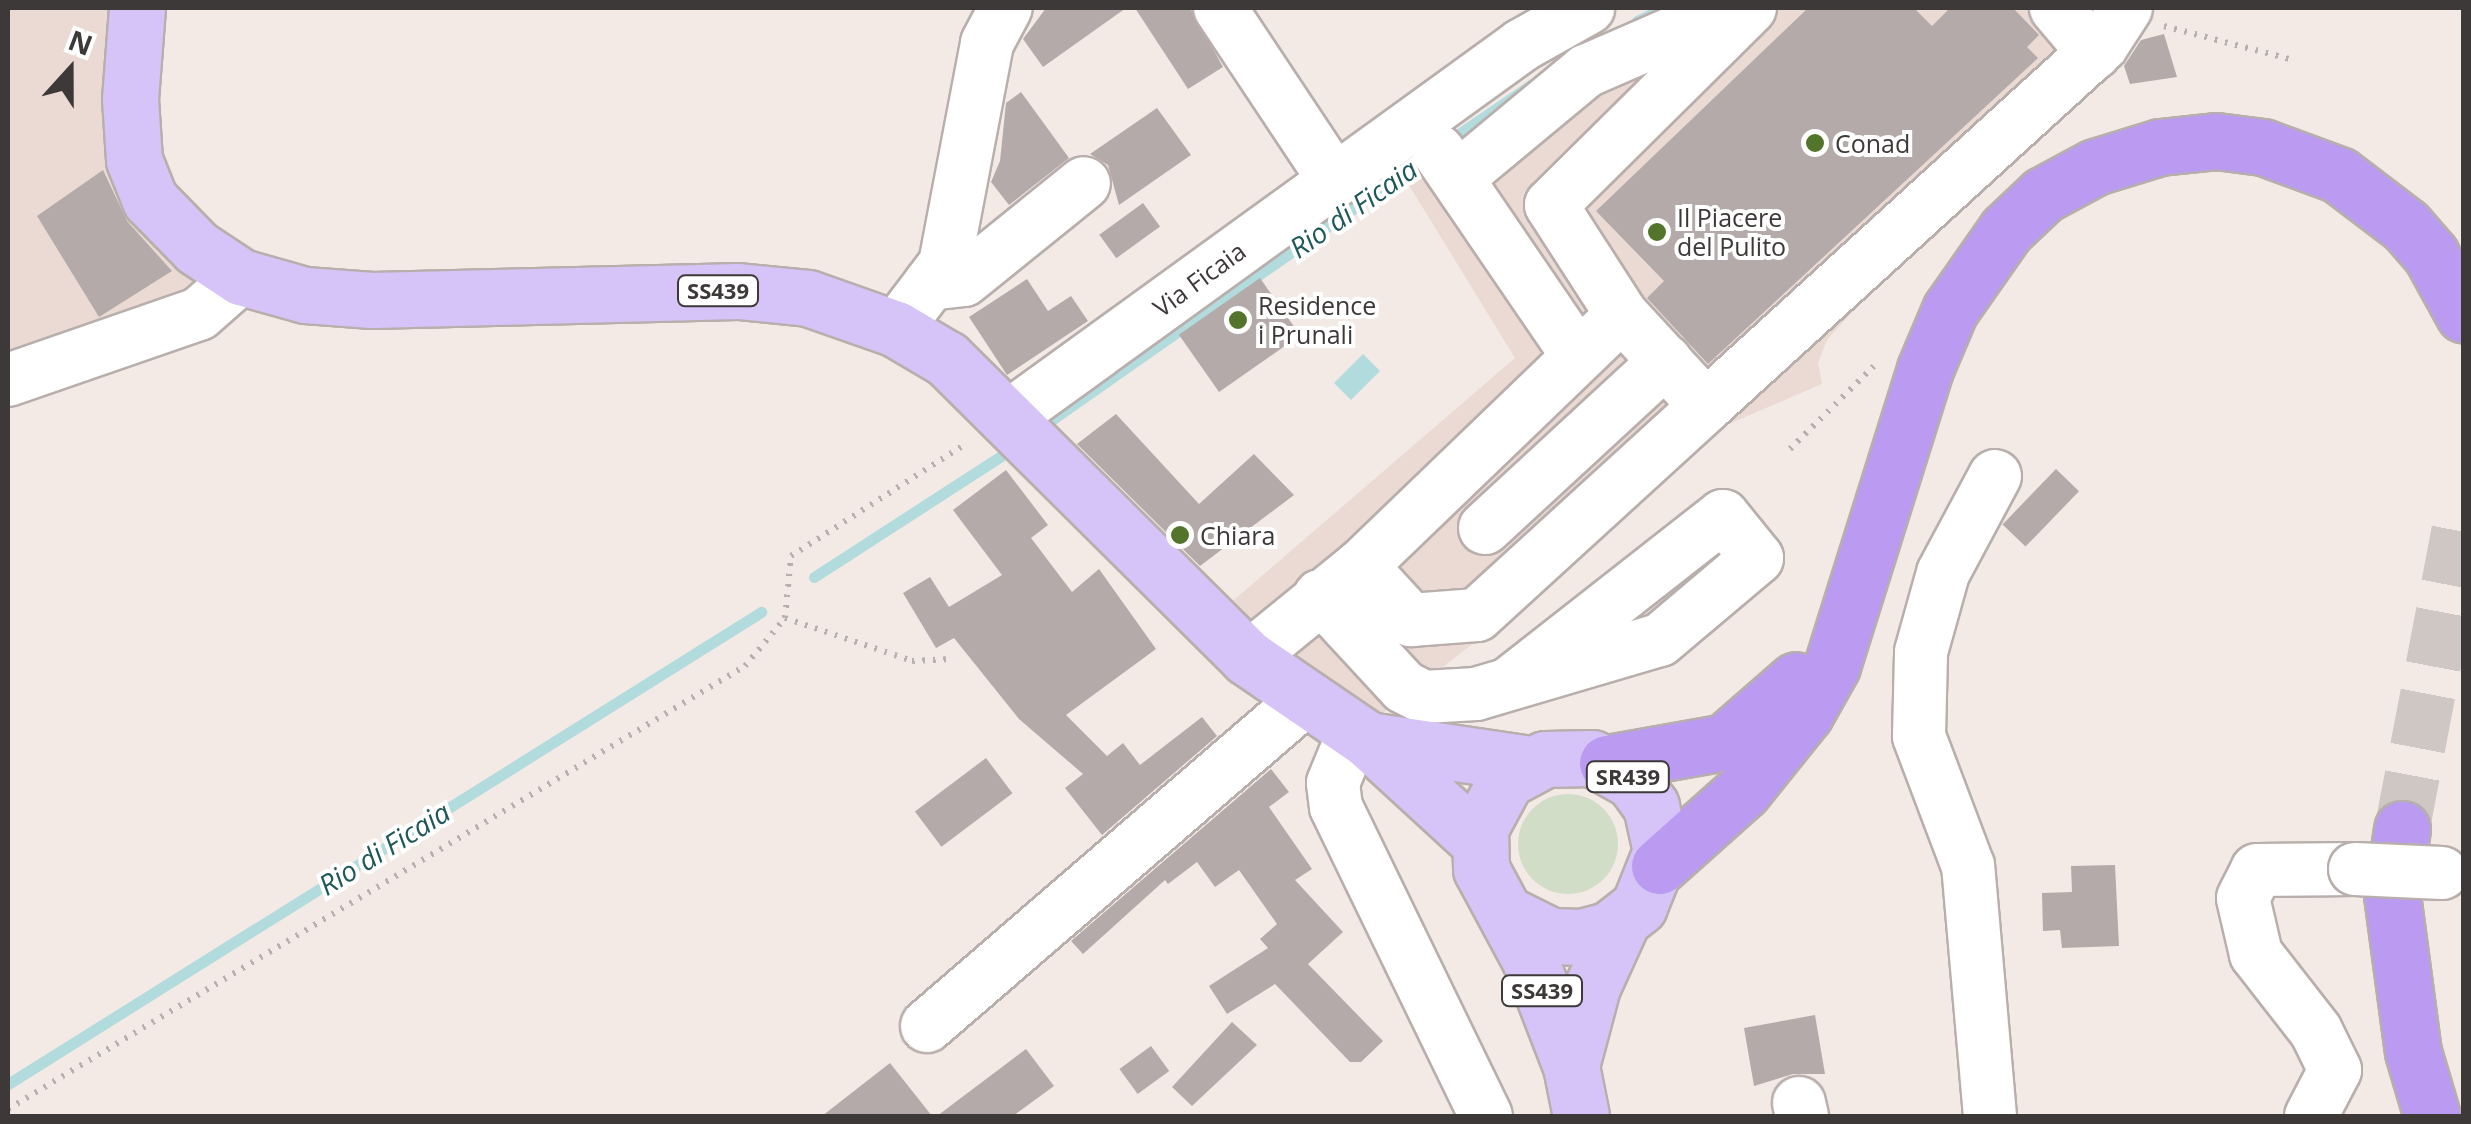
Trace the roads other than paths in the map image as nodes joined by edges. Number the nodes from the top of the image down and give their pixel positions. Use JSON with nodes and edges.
{"nodes":[{"id":1,"x":136,"y":8,"type":"edge"},
{"id":2,"x":1006,"y":8,"type":"edge"},
{"id":3,"x":1220,"y":8,"type":"edge"},
{"id":4,"x":1588,"y":8,"type":"edge"},
{"id":5,"x":1731,"y":8,"type":"edge"},
{"id":6,"x":1750,"y":8,"type":"edge"},
{"id":7,"x":2056,"y":8,"type":"edge"},
{"id":8,"x":2116,"y":26,"type":"edge"},
{"id":9,"x":1417,"y":121,"type":"junction"},
{"id":10,"x":1456,"y":178,"type":"junction"},
{"id":11,"x":1335,"y":181,"type":"junction"},
{"id":12,"x":1084,"y":183,"type":"dead end"},
{"id":13,"x":241,"y":277,"type":"junction"},
{"id":14,"x":930,"y":284,"type":"junction"},
{"id":15,"x":1622,"y":314,"type":"junction"},
{"id":16,"x":2464,"y":315,"type":"edge"},
{"id":17,"x":896,"y":329,"type":"junction"},
{"id":18,"x":1578,"y":356,"type":"junction"},
{"id":19,"x":1666,"y":361,"type":"junction"},
{"id":20,"x":8,"y":380,"type":"edge"},
{"id":21,"x":1706,"y":406,"type":"junction"},
{"id":22,"x":1008,"y":417,"type":"junction"},
{"id":23,"x":1995,"y":476,"type":"dead end"},
{"id":24,"x":1445,"y":484,"type":"junction"},
{"id":25,"x":1485,"y":528,"type":"junction"},
{"id":26,"x":1361,"y":566,"type":"junction"},
{"id":27,"x":1524,"y":572,"type":"junction"},
{"id":28,"x":1320,"y":596,"type":"junction"},
{"id":29,"x":1848,"y":615,"type":"junction"},
{"id":30,"x":1248,"y":658,"type":"junction"},
{"id":31,"x":1510,"y":684,"type":"dead end"},
{"id":32,"x":1291,"y":715,"type":"junction"},
{"id":33,"x":1361,"y":736,"type":"junction"},
{"id":34,"x":1607,"y":763,"type":"junction"},
{"id":35,"x":1530,"y":764,"type":"junction"},
{"id":36,"x":1336,"y":807,"type":"junction"},
{"id":37,"x":2402,"y":829,"type":"tunnel mouth"},
{"id":38,"x":1478,"y":841,"type":"junction"},
{"id":39,"x":1659,"y":866,"type":"junction"},
{"id":40,"x":2453,"y":870,"type":"edge"},
{"id":41,"x":1511,"y":916,"type":"junction"},
{"id":42,"x":1622,"y":921,"type":"junction"},
{"id":43,"x":926,"y":1026,"type":"dead end"},
{"id":44,"x":1576,"y":1103,"type":"edge"},
{"id":45,"x":1486,"y":1116,"type":"edge"},
{"id":46,"x":1990,"y":1116,"type":"edge"},
{"id":47,"x":2311,"y":1116,"type":"edge"},
{"id":48,"x":2432,"y":1116,"type":"edge"}],
"edges":[{"from":1,"to":13,"type":"main road","number":"SS439"},
{"from":2,"to":14,"type":"street"},
{"from":3,"to":11,"type":"street"},
{"from":4,"to":9,"type":"street","name":"Via Ficaia"},
{"from":5,"to":10,"type":"street"},
{"from":6,"to":15,"type":"street"},
{"from":7,"to":8,"type":"street"},
{"from":8,"to":21,"type":"street"},
{"from":9,"to":10,"type":"street"},
{"from":9,"to":11,"type":"street","name":"Via Ficaia"},
{"from":10,"to":18,"type":"street"},
{"from":11,"to":22,"type":"street","name":"Via Ficaia"},
{"from":12,"to":14,"type":"street"},
{"from":13,"to":17,"type":"main road","number":"SS439"},
{"from":13,"to":20,"type":"street"},
{"from":14,"to":17,"type":"street"},
{"from":15,"to":18,"type":"street"},
{"from":15,"to":19,"type":"street"},
{"from":16,"to":29,"type":"highway"},
{"from":17,"to":22,"type":"main road","number":"SS439"},
{"from":18,"to":24,"type":"street"},
{"from":19,"to":21,"type":"street"},
{"from":19,"to":25,"type":"street"},
{"from":21,"to":27,"type":"street"},
{"from":22,"to":30,"type":"main road","number":"SS439"},
{"from":23,"to":46,"type":"street"},
{"from":24,"to":25,"type":"street"},
{"from":24,"to":26,"type":"street"},
{"from":25,"to":27,"type":"street"},
{"from":26,"to":27,"type":"street"},
{"from":26,"to":28,"type":"street"},
{"from":28,"to":30,"type":"street"},
{"from":28,"to":31,"type":"street"},
{"from":29,"to":34,"type":"highway"},
{"from":29,"to":39,"type":"highway"},
{"from":30,"to":32,"type":"main road","number":"SS439"},
{"from":32,"to":33,"type":"main road","number":"SS439"},
{"from":32,"to":36,"type":"street"},
{"from":32,"to":43,"type":"street"},
{"from":33,"to":35,"type":"main road","number":"SR439"},
{"from":33,"to":36,"type":"street"},
{"from":33,"to":38,"type":"main road","number":"SS439"},
{"from":34,"to":35,"type":"main road","number":"SR439"},
{"from":34,"to":39,"type":"main road","number":"SR439"},
{"from":35,"to":38,"type":"main road"},
{"from":36,"to":45,"type":"street"},
{"from":37,"to":48,"type":"highway"},
{"from":38,"to":41,"type":"main road"},
{"from":39,"to":42,"type":"main road"},
{"from":40,"to":47,"type":"street","bridge":true},
{"from":41,"to":42,"type":"main road"},
{"from":41,"to":44,"type":"main road","number":"SS439"},
{"from":42,"to":44,"type":"main road"}]}
